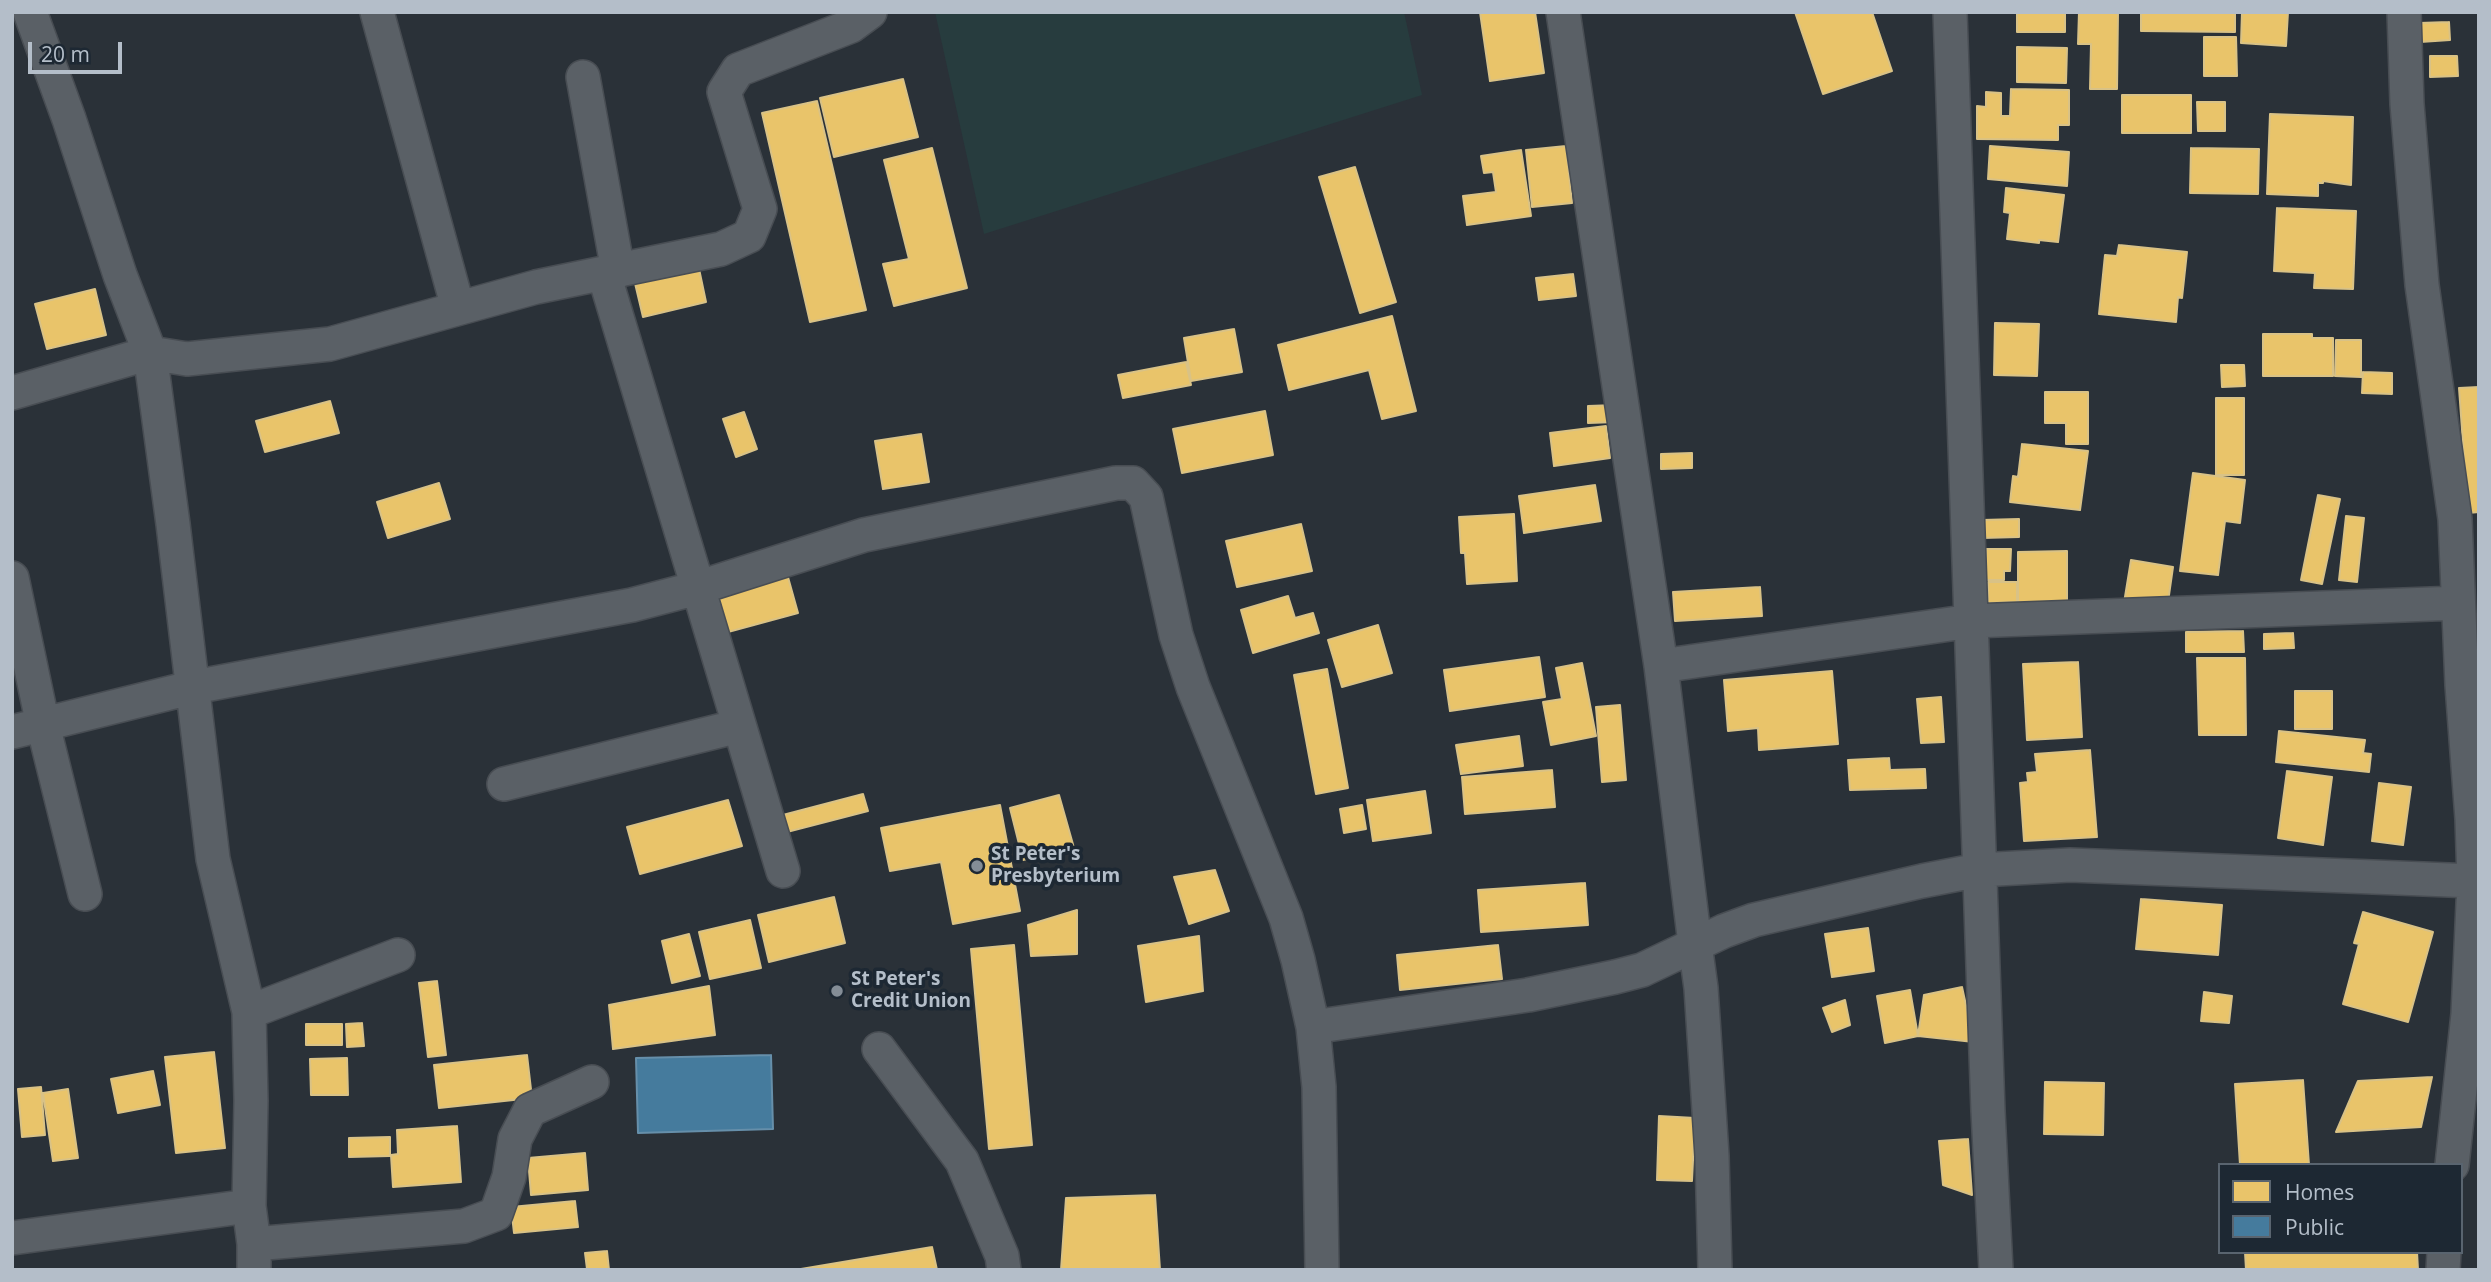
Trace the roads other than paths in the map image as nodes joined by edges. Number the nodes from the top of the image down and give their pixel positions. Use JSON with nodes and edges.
{"nodes":[{"id":1,"x":30,"y":12,"type":"edge"},
{"id":2,"x":377,"y":12,"type":"edge"},
{"id":3,"x":870,"y":12,"type":"edge"},
{"id":4,"x":1563,"y":12,"type":"edge"},
{"id":5,"x":1950,"y":12,"type":"edge"},
{"id":6,"x":2404,"y":12,"type":"edge"},
{"id":7,"x":583,"y":77,"type":"dead end"},
{"id":8,"x":611,"y":273,"type":"junction"},
{"id":9,"x":458,"y":308,"type":"junction"},
{"id":10,"x":150,"y":353,"type":"junction"},
{"id":11,"x":12,"y":393,"type":"edge"},
{"id":12,"x":2467,"y":520,"type":"edge"},
{"id":13,"x":12,"y":578,"type":"edge"},
{"id":14,"x":697,"y":588,"type":"junction"},
{"id":15,"x":2458,"y":603,"type":"junction"},
{"id":16,"x":1971,"y":621,"type":"junction"},
{"id":17,"x":1661,"y":666,"type":"junction"},
{"id":18,"x":194,"y":687,"type":"junction"},
{"id":19,"x":739,"y":726,"type":"junction"},
{"id":20,"x":28,"y":729,"type":"edge"},
{"id":21,"x":504,"y":784,"type":"dead end"},
{"id":22,"x":1979,"y":870,"type":"junction"},
{"id":23,"x":783,"y":871,"type":"dead end"},
{"id":24,"x":2474,"y":881,"type":"junction"},
{"id":25,"x":85,"y":894,"type":"dead end"},
{"id":26,"x":1695,"y":944,"type":"junction"},
{"id":27,"x":398,"y":955,"type":"dead end"},
{"id":28,"x":249,"y":1012,"type":"junction"},
{"id":29,"x":1313,"y":1027,"type":"junction"},
{"id":30,"x":879,"y":1049,"type":"dead end"},
{"id":31,"x":592,"y":1082,"type":"dead end"},
{"id":32,"x":2452,"y":1163,"type":"edge"},
{"id":33,"x":249,"y":1206,"type":"junction"},
{"id":34,"x":12,"y":1238,"type":"edge"},
{"id":35,"x":254,"y":1257,"type":"edge"},
{"id":36,"x":1004,"y":1270,"type":"edge"},
{"id":37,"x":1322,"y":1270,"type":"edge"},
{"id":38,"x":1715,"y":1270,"type":"edge"},
{"id":39,"x":1996,"y":1270,"type":"edge"}],
"edges":[{"from":1,"to":10,"type":"street"},
{"from":2,"to":9,"type":"street"},
{"from":3,"to":8,"type":"street"},
{"from":4,"to":17,"type":"street"},
{"from":5,"to":16,"type":"street"},
{"from":6,"to":12,"type":"street"},
{"from":7,"to":8,"type":"street"},
{"from":8,"to":9,"type":"street"},
{"from":8,"to":14,"type":"street"},
{"from":9,"to":10,"type":"street"},
{"from":10,"to":11,"type":"street"},
{"from":10,"to":18,"type":"street"},
{"from":12,"to":15,"type":"street"},
{"from":13,"to":20,"type":"street"},
{"from":14,"to":18,"type":"street"},
{"from":14,"to":19,"type":"street"},
{"from":14,"to":29,"type":"street"},
{"from":15,"to":16,"type":"street"},
{"from":15,"to":24,"type":"street"},
{"from":16,"to":17,"type":"street"},
{"from":16,"to":22,"type":"street"},
{"from":17,"to":26,"type":"street"},
{"from":18,"to":20,"type":"street"},
{"from":18,"to":28,"type":"street"},
{"from":19,"to":21,"type":"street"},
{"from":19,"to":23,"type":"street"},
{"from":20,"to":25,"type":"street"},
{"from":22,"to":24,"type":"street"},
{"from":22,"to":26,"type":"street"},
{"from":22,"to":39,"type":"street"},
{"from":24,"to":32,"type":"street"},
{"from":26,"to":29,"type":"street"},
{"from":26,"to":38,"type":"street"},
{"from":27,"to":28,"type":"street"},
{"from":28,"to":33,"type":"street"},
{"from":29,"to":37,"type":"street"},
{"from":30,"to":36,"type":"street"},
{"from":31,"to":35,"type":"street"},
{"from":33,"to":34,"type":"street"},
{"from":33,"to":35,"type":"street"}]}
